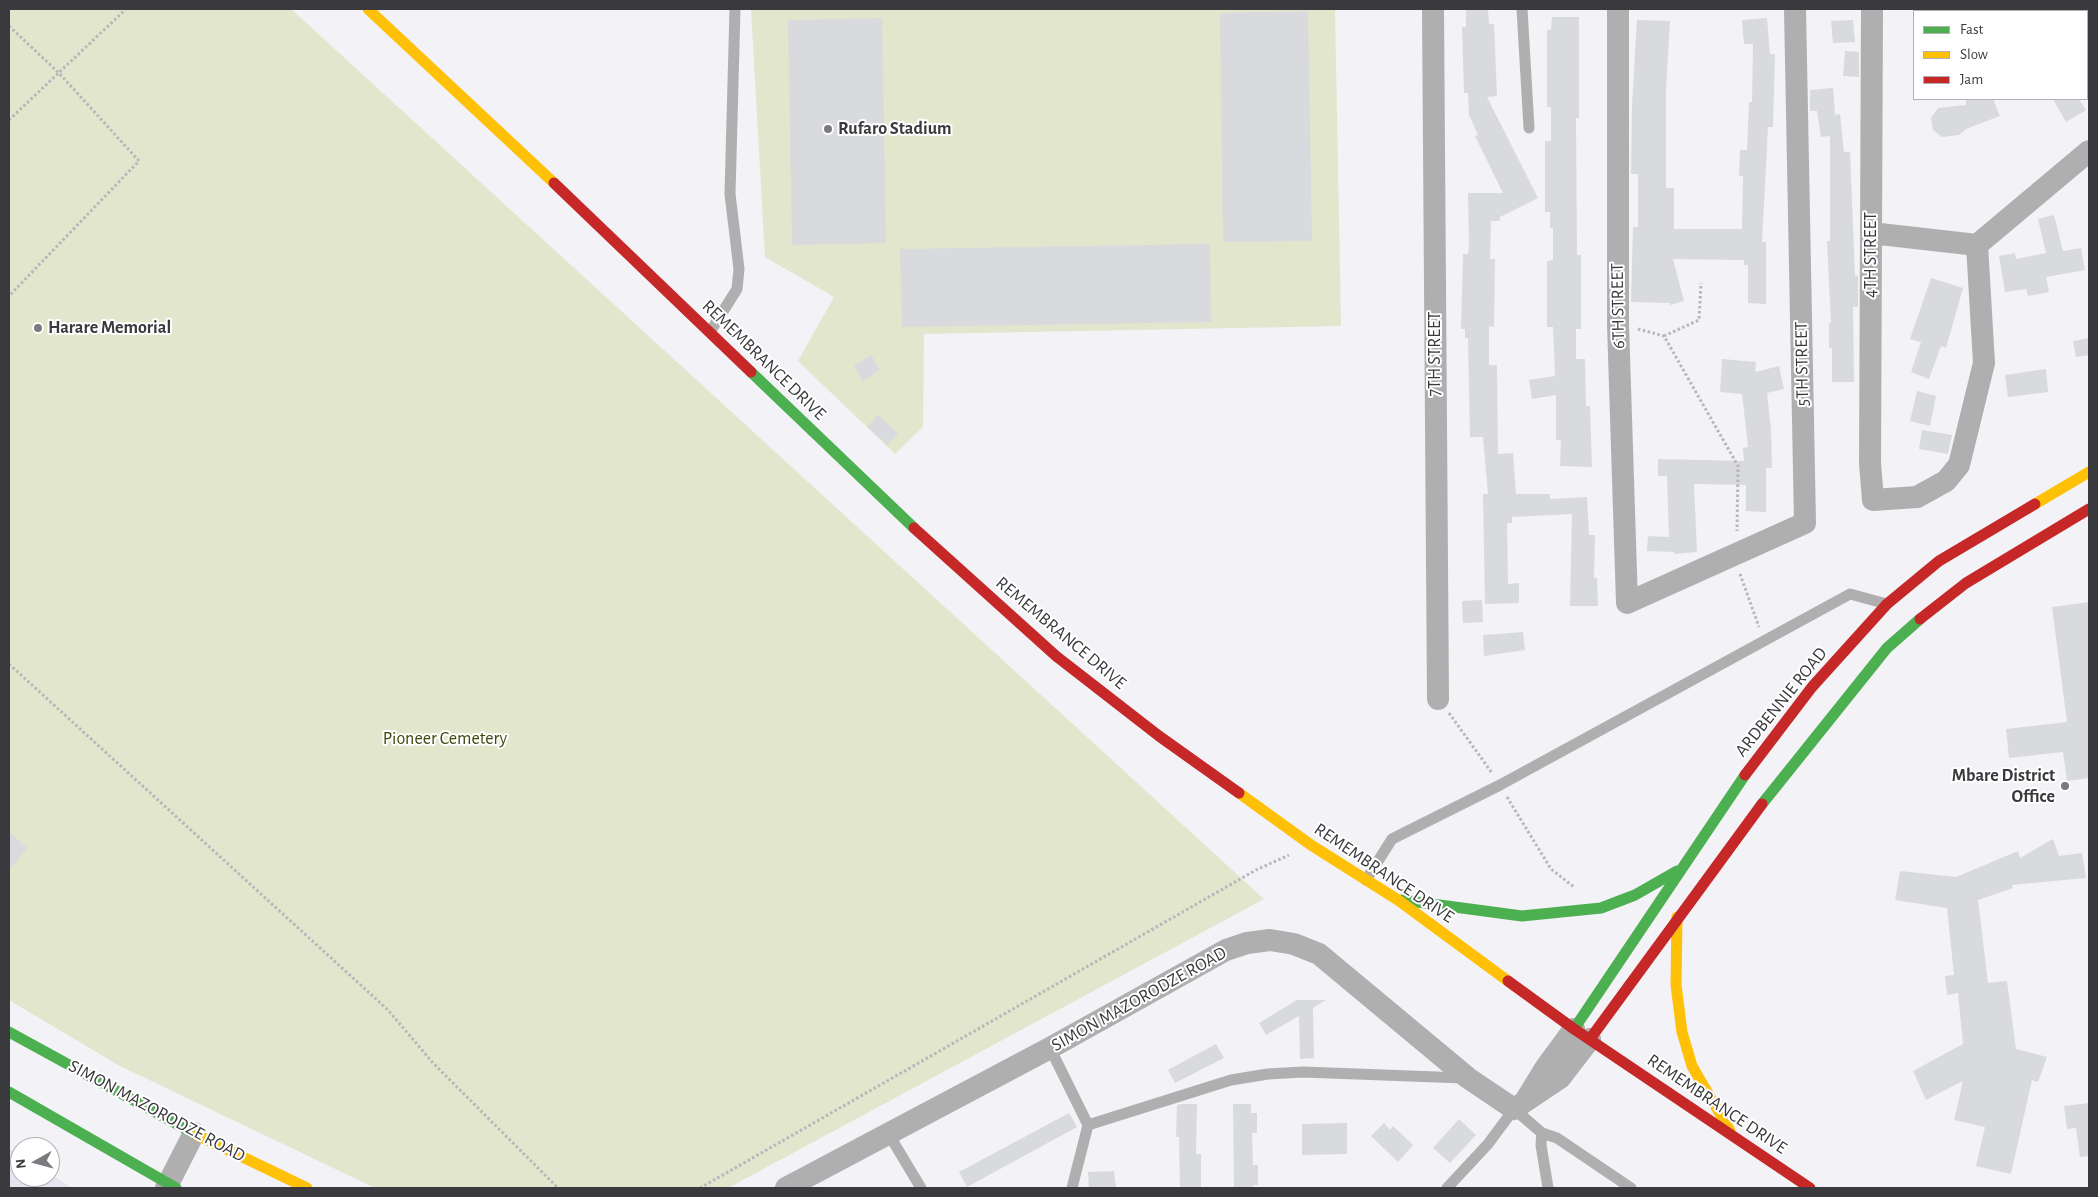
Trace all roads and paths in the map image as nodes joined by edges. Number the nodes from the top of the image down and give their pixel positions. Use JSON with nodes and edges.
{"nodes":[{"id":1,"x":126,"y":9,"type":"edge"},
{"id":2,"x":368,"y":9,"type":"edge"},
{"id":3,"x":734,"y":9,"type":"edge"},
{"id":4,"x":1433,"y":9,"type":"edge"},
{"id":5,"x":1522,"y":9,"type":"edge"},
{"id":6,"x":1618,"y":9,"type":"edge"},
{"id":7,"x":1795,"y":9,"type":"edge"},
{"id":8,"x":1872,"y":9,"type":"edge"},
{"id":9,"x":9,"y":26,"type":"edge"},
{"id":10,"x":59,"y":73,"type":"junction"},
{"id":11,"x":9,"y":120,"type":"edge"},
{"id":12,"x":1528,"y":128,"type":"dead end"},
{"id":13,"x":2089,"y":151,"type":"edge"},
{"id":14,"x":1871,"y":233,"type":"junction"},
{"id":15,"x":1977,"y":245,"type":"junction"},
{"id":16,"x":1701,"y":283,"type":"dead end"},
{"id":17,"x":9,"y":296,"type":"edge"},
{"id":18,"x":1618,"y":324,"type":"junction"},
{"id":19,"x":710,"y":332,"type":"junction"},
{"id":20,"x":1664,"y":336,"type":"junction"},
{"id":21,"x":2089,"y":472,"type":"edge"},
{"id":22,"x":2089,"y":509,"type":"edge"},
{"id":23,"x":1737,"y":554,"type":"junction"},
{"id":24,"x":1627,"y":603,"type":"joint"},
{"id":25,"x":1887,"y":604,"type":"junction"},
{"id":26,"x":1764,"y":641,"type":"junction"},
{"id":27,"x":9,"y":664,"type":"edge"},
{"id":28,"x":1438,"y":699,"type":"joint"},
{"id":29,"x":1500,"y":785,"type":"junction"},
{"id":30,"x":1311,"y":845,"type":"junction"},
{"id":31,"x":1677,"y":871,"type":"junction"},
{"id":32,"x":1366,"y":880,"type":"junction"},
{"id":33,"x":1398,"y":900,"type":"junction"},
{"id":34,"x":1601,"y":908,"type":"junction"},
{"id":35,"x":1677,"y":917,"type":"junction"},
{"id":36,"x":9,"y":1032,"type":"edge"},
{"id":37,"x":1582,"y":1034,"type":"junction"},
{"id":38,"x":1050,"y":1048,"type":"junction"},
{"id":39,"x":1468,"y":1078,"type":"junction"},
{"id":40,"x":9,"y":1092,"type":"edge"},
{"id":41,"x":1520,"y":1105,"type":"junction"},
{"id":42,"x":1088,"y":1125,"type":"junction"},
{"id":43,"x":194,"y":1133,"type":"junction"},
{"id":44,"x":888,"y":1133,"type":"junction"},
{"id":45,"x":1542,"y":1133,"type":"junction"},
{"id":46,"x":1733,"y":1137,"type":"junction"},
{"id":47,"x":170,"y":1187,"type":"edge"},
{"id":48,"x":308,"y":1188,"type":"edge"},
{"id":49,"x":558,"y":1188,"type":"edge"},
{"id":50,"x":700,"y":1188,"type":"edge"},
{"id":51,"x":786,"y":1188,"type":"edge"},
{"id":52,"x":921,"y":1188,"type":"edge"},
{"id":53,"x":1072,"y":1188,"type":"edge"},
{"id":54,"x":1448,"y":1188,"type":"edge"},
{"id":55,"x":1548,"y":1188,"type":"edge"},
{"id":56,"x":1631,"y":1188,"type":"edge"},
{"id":57,"x":1810,"y":1188,"type":"edge"}],
"edges":[{"from":1,"to":10,"type":"path"},
{"from":2,"to":19,"type":"main road","name":"REMEMBRANCE DRIVE"},
{"from":3,"to":19,"type":"lane"},
{"from":4,"to":28,"type":"street","name":"7TH STREET"},
{"from":5,"to":12,"type":"lane"},
{"from":6,"to":18,"type":"street","name":"6TH STREET"},
{"from":7,"to":23,"type":"street","name":"5TH STREET"},
{"from":8,"to":14,"type":"street","name":"4TH STREET"},
{"from":9,"to":10,"type":"path"},
{"from":10,"to":11,"type":"path"},
{"from":10,"to":17,"type":"path"},
{"from":13,"to":15,"type":"street"},
{"from":14,"to":15,"type":"street"},
{"from":14,"to":15,"type":"street","name":"4TH STREET"},
{"from":16,"to":20,"type":"path"},
{"from":18,"to":20,"type":"path"},
{"from":18,"to":24,"type":"street","name":"6TH STREET"},
{"from":19,"to":30,"type":"main road","name":"REMEMBRANCE DRIVE"},
{"from":20,"to":23,"type":"path"},
{"from":21,"to":25,"type":"main road","name":"ARDBENNIE ROAD"},
{"from":22,"to":35,"type":"main road"},
{"from":23,"to":24,"type":"street","name":"5TH STREET"},
{"from":23,"to":26,"type":"path"},
{"from":25,"to":26,"type":"lane"},
{"from":25,"to":31,"type":"main road","name":"ARDBENNIE ROAD"},
{"from":26,"to":29,"type":"lane"},
{"from":27,"to":49,"type":"path"},
{"from":28,"to":29,"type":"path"},
{"from":29,"to":32,"type":"lane"},
{"from":29,"to":34,"type":"path"},
{"from":30,"to":32,"type":"main road","name":"REMEMBRANCE DRIVE"},
{"from":30,"to":50,"type":"path"},
{"from":31,"to":34,"type":"main road"},
{"from":31,"to":37,"type":"main road","name":"ARDBENNIE ROAD"},
{"from":32,"to":33,"type":"main road","name":"REMEMBRANCE DRIVE"},
{"from":33,"to":34,"type":"main road"},
{"from":33,"to":37,"type":"main road","name":"REMEMBRANCE DRIVE"},
{"from":35,"to":37,"type":"main road"},
{"from":35,"to":46,"type":"main road"},
{"from":36,"to":43,"type":"main road","name":"SIMON MAZORODZE ROAD"},
{"from":37,"to":41,"type":"street"},
{"from":37,"to":46,"type":"main road","name":"REMEMBRANCE DRIVE"},
{"from":38,"to":39,"type":"street","name":"SIMON MAZORODZE ROAD"},
{"from":38,"to":42,"type":"lane"},
{"from":38,"to":44,"type":"street","name":"SIMON MAZORODZE ROAD"},
{"from":39,"to":41,"type":"street","name":"SIMON MAZORODZE ROAD"},
{"from":39,"to":42,"type":"lane"},
{"from":40,"to":47,"type":"main road"},
{"from":41,"to":45,"type":"lane"},
{"from":41,"to":54,"type":"lane"},
{"from":42,"to":53,"type":"lane"},
{"from":43,"to":47,"type":"street"},
{"from":43,"to":48,"type":"main road","name":"SIMON MAZORODZE ROAD"},
{"from":44,"to":51,"type":"street","name":"SIMON MAZORODZE ROAD"},
{"from":44,"to":52,"type":"lane"},
{"from":45,"to":55,"type":"lane"},
{"from":45,"to":56,"type":"lane"},
{"from":46,"to":57,"type":"main road","name":"REMEMBRANCE DRIVE"}]}
